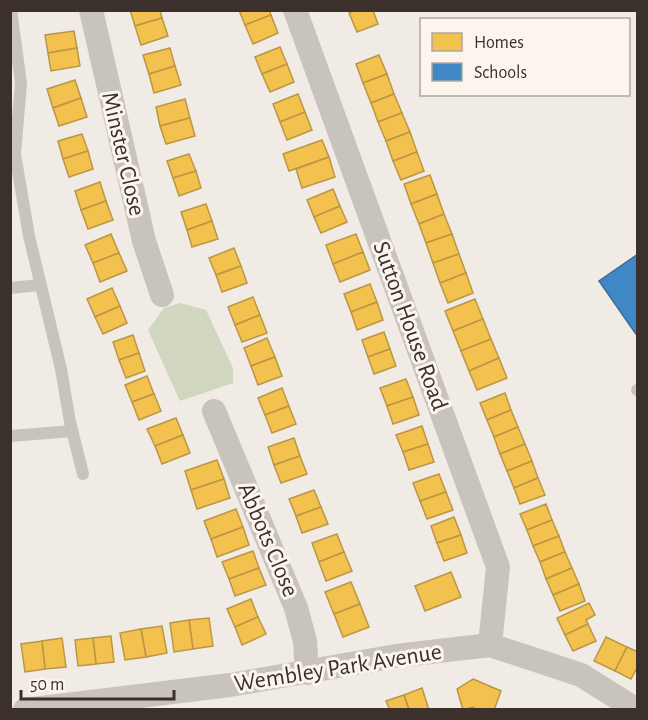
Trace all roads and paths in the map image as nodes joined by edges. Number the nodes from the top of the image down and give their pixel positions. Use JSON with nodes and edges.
{"nodes":[{"id":1,"x":11,"y":10,"type":"edge"},
{"id":2,"x":91,"y":10,"type":"edge"},
{"id":3,"x":295,"y":10,"type":"edge"},
{"id":4,"x":13,"y":154,"type":"edge"},
{"id":5,"x":41,"y":285,"type":"junction"},
{"id":6,"x":10,"y":288,"type":"edge"},
{"id":7,"x":162,"y":295,"type":"dead end"},
{"id":8,"x":214,"y":411,"type":"dead end"},
{"id":9,"x":72,"y":430,"type":"junction"},
{"id":10,"x":10,"y":436,"type":"edge"},
{"id":11,"x":83,"y":474,"type":"dead end"},
{"id":12,"x":490,"y":645,"type":"junction"},
{"id":13,"x":307,"y":673,"type":"junction"},
{"id":14,"x":25,"y":710,"type":"edge"},
{"id":15,"x":637,"y":710,"type":"edge"}],
"edges":[{"from":1,"to":4,"type":"lane"},
{"from":2,"to":7,"type":"street","name":"Minster Close"},
{"from":3,"to":12,"type":"street","name":"Sutton House Road"},
{"from":4,"to":5,"type":"lane"},
{"from":5,"to":6,"type":"lane"},
{"from":5,"to":9,"type":"lane"},
{"from":8,"to":13,"type":"street","name":"Abbots Close"},
{"from":9,"to":10,"type":"lane"},
{"from":9,"to":11,"type":"lane"},
{"from":12,"to":13,"type":"street","name":"Wembley Park Avenue"},
{"from":12,"to":15,"type":"street","name":"Wembley Park Avenue"},
{"from":13,"to":14,"type":"street","name":"Wembley Park Avenue"}]}
